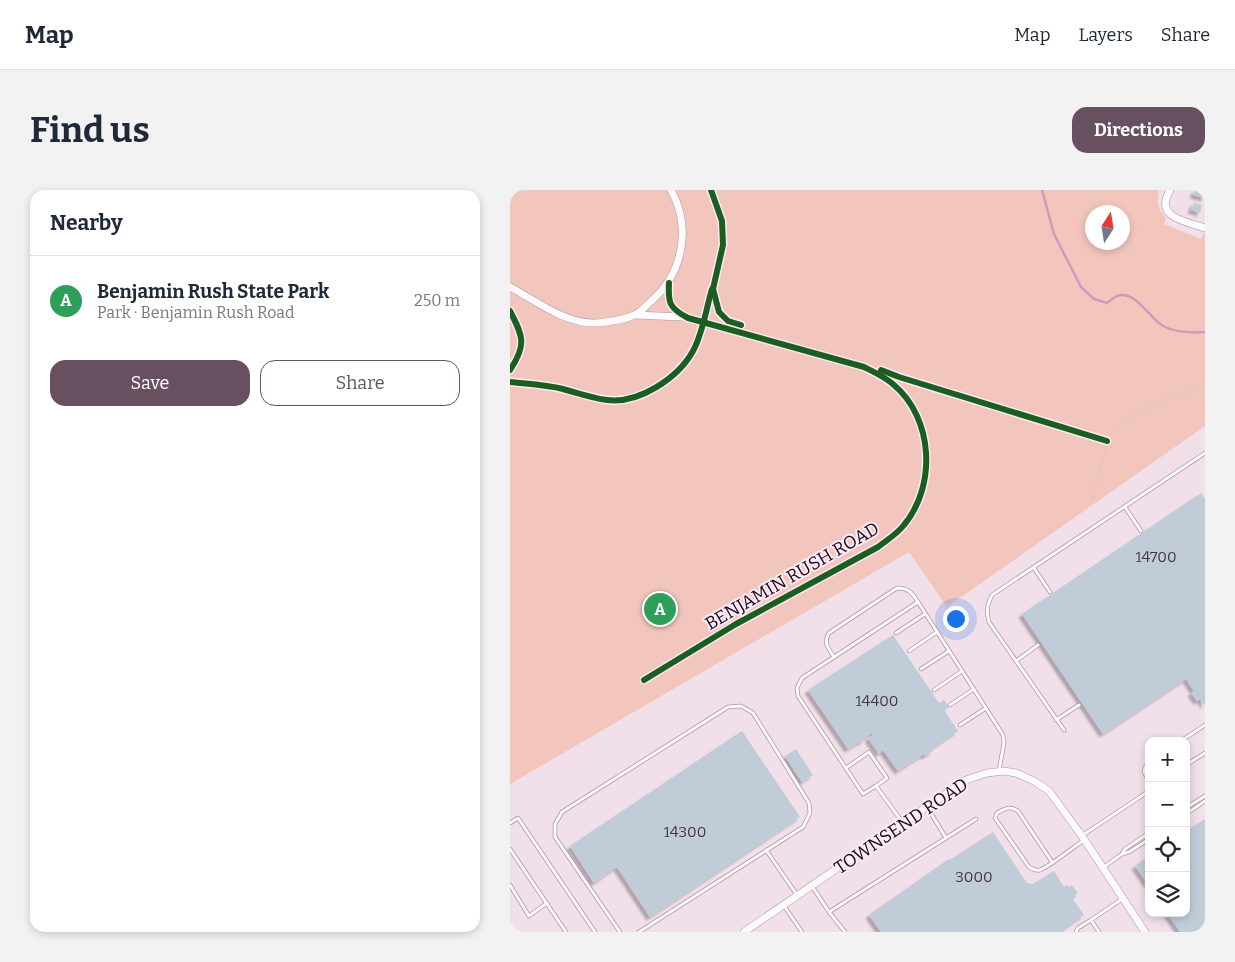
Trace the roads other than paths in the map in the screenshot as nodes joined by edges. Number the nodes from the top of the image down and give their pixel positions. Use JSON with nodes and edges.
{"nodes":[{"id":1,"x":671,"y":190,"type":"edge"},
{"id":2,"x":1170,"y":190,"type":"edge"},
{"id":3,"x":1205,"y":228,"type":"edge"},
{"id":4,"x":669,"y":283,"type":"junction"},
{"id":5,"x":510,"y":287,"type":"edge"},
{"id":6,"x":635,"y":315,"type":"junction"},
{"id":7,"x":688,"y":318,"type":"junction"},
{"id":8,"x":1205,"y":454,"type":"edge"},
{"id":9,"x":1125,"y":507,"type":"junction"},
{"id":10,"x":1141,"y":531,"type":"dead end"},
{"id":11,"x":1034,"y":568,"type":"junction"},
{"id":12,"x":1050,"y":592,"type":"dead end"},
{"id":13,"x":918,"y":602,"type":"junction"},
{"id":14,"x":926,"y":614,"type":"junction"},
{"id":15,"x":937,"y":632,"type":"junction"},
{"id":16,"x":896,"y":633,"type":"dead end"},
{"id":17,"x":1038,"y":645,"type":"dead end"},
{"id":18,"x":949,"y":651,"type":"junction"},
{"id":19,"x":909,"y":652,"type":"dead end"},
{"id":20,"x":834,"y":657,"type":"junction"},
{"id":21,"x":1016,"y":660,"type":"junction"},
{"id":22,"x":921,"y":669,"type":"dead end"},
{"id":23,"x":962,"y":671,"type":"junction"},
{"id":24,"x":644,"y":680,"type":"dead end"},
{"id":25,"x":934,"y":690,"type":"dead end"},
{"id":26,"x":974,"y":690,"type":"junction"},
{"id":27,"x":950,"y":705,"type":"dead end"},
{"id":28,"x":1079,"y":705,"type":"dead end"},
{"id":29,"x":986,"y":708,"type":"junction"},
{"id":30,"x":1056,"y":720,"type":"junction"},
{"id":31,"x":1205,"y":724,"type":"edge"},
{"id":32,"x":960,"y":725,"type":"dead end"},
{"id":33,"x":1064,"y":730,"type":"dead end"},
{"id":34,"x":1187,"y":737,"type":"edge"},
{"id":35,"x":1205,"y":753,"type":"edge"},
{"id":36,"x":1190,"y":762,"type":"edge"},
{"id":37,"x":846,"y":768,"type":"junction"},
{"id":38,"x":998,"y":772,"type":"junction"},
{"id":39,"x":876,"y":786,"type":"junction"},
{"id":40,"x":1145,"y":794,"type":"edge"},
{"id":41,"x":1205,"y":796,"type":"edge"},
{"id":42,"x":1205,"y":801,"type":"edge"},
{"id":43,"x":1197,"y":804,"type":"junction"},
{"id":44,"x":927,"y":807,"type":"junction"},
{"id":45,"x":1190,"y":807,"type":"edge"},
{"id":46,"x":1190,"y":810,"type":"edge"},
{"id":47,"x":976,"y":819,"type":"dead end"},
{"id":48,"x":510,"y":823,"type":"edge"},
{"id":49,"x":903,"y":823,"type":"junction"},
{"id":50,"x":1145,"y":836,"type":"edge"},
{"id":51,"x":946,"y":838,"type":"junction"},
{"id":52,"x":1083,"y":838,"type":"junction"},
{"id":53,"x":1145,"y":842,"type":"edge"},
{"id":54,"x":510,"y":849,"type":"edge"},
{"id":55,"x":766,"y":850,"type":"junction"},
{"id":56,"x":1122,"y":854,"type":"junction"},
{"id":57,"x":1052,"y":862,"type":"junction"},
{"id":58,"x":1103,"y":868,"type":"junction"},
{"id":59,"x":510,"y":886,"type":"edge"},
{"id":60,"x":812,"y":886,"type":"junction"},
{"id":61,"x":797,"y":896,"type":"junction"},
{"id":62,"x":1123,"y":898,"type":"junction"},
{"id":63,"x":546,"y":903,"type":"junction"},
{"id":64,"x":783,"y":905,"type":"junction"},
{"id":65,"x":829,"y":912,"type":"junction"},
{"id":66,"x":1091,"y":920,"type":"junction"},
{"id":67,"x":566,"y":932,"type":"edge"},
{"id":68,"x":595,"y":932,"type":"edge"},
{"id":69,"x":620,"y":932,"type":"edge"},
{"id":70,"x":640,"y":932,"type":"edge"},
{"id":71,"x":744,"y":932,"type":"edge"},
{"id":72,"x":802,"y":932,"type":"edge"},
{"id":73,"x":845,"y":932,"type":"edge"},
{"id":74,"x":1076,"y":932,"type":"edge"},
{"id":75,"x":1099,"y":932,"type":"edge"},
{"id":76,"x":1145,"y":932,"type":"edge"}],
"edges":[{"from":1,"to":4,"type":"street","name":"BENJAMIN RUSH ROAD"},
{"from":2,"to":3,"type":"street"},
{"from":4,"to":6,"type":"street","name":"BENJAMIN RUSH ROAD"},
{"from":4,"to":7,"type":"street","name":"BENJAMIN RUSH ROAD"},
{"from":5,"to":6,"type":"street","name":"BENJAMIN RUSH ROAD"},
{"from":6,"to":7,"type":"street","name":"BENJAMIN RUSH ROAD"},
{"from":7,"to":24,"type":"street","name":"BENJAMIN RUSH ROAD"},
{"from":8,"to":9,"type":"lane"},
{"from":9,"to":10,"type":"lane"},
{"from":9,"to":11,"type":"lane"},
{"from":11,"to":12,"type":"lane"},
{"from":11,"to":21,"type":"lane"},
{"from":13,"to":14,"type":"lane"},
{"from":13,"to":20,"type":"lane"},
{"from":13,"to":20,"type":"lane"},
{"from":14,"to":15,"type":"lane"},
{"from":14,"to":16,"type":"lane"},
{"from":15,"to":18,"type":"lane"},
{"from":15,"to":19,"type":"lane"},
{"from":17,"to":21,"type":"lane"},
{"from":18,"to":22,"type":"lane"},
{"from":18,"to":23,"type":"lane"},
{"from":20,"to":37,"type":"lane"},
{"from":21,"to":30,"type":"lane"},
{"from":23,"to":25,"type":"lane"},
{"from":23,"to":26,"type":"lane"},
{"from":26,"to":27,"type":"lane"},
{"from":26,"to":29,"type":"lane"},
{"from":28,"to":30,"type":"lane"},
{"from":29,"to":32,"type":"lane"},
{"from":29,"to":38,"type":"lane"},
{"from":30,"to":33,"type":"lane"},
{"from":31,"to":34,"type":"lane"},
{"from":35,"to":36,"type":"lane"},
{"from":37,"to":39,"type":"lane"},
{"from":37,"to":39,"type":"lane"},
{"from":38,"to":44,"type":"street","name":"TOWNSEND ROAD"},
{"from":38,"to":52,"type":"street","name":"TOWNSEND ROAD"},
{"from":39,"to":49,"type":"lane"},
{"from":40,"to":52,"type":"lane"},
{"from":41,"to":43,"type":"lane"},
{"from":42,"to":43,"type":"lane"},
{"from":43,"to":45,"type":"lane"},
{"from":43,"to":46,"type":"lane"},
{"from":44,"to":49,"type":"street","name":"TOWNSEND ROAD"},
{"from":44,"to":51,"type":"lane"},
{"from":47,"to":51,"type":"lane"},
{"from":48,"to":68,"type":"lane"},
{"from":49,"to":60,"type":"street","name":"TOWNSEND ROAD"},
{"from":50,"to":56,"type":"lane"},
{"from":51,"to":65,"type":"lane"},
{"from":52,"to":57,"type":"lane"},
{"from":52,"to":58,"type":"street","name":"TOWNSEND ROAD"},
{"from":53,"to":56,"type":"lane"},
{"from":54,"to":63,"type":"lane"},
{"from":55,"to":61,"type":"lane"},
{"from":55,"to":69,"type":"lane"},
{"from":55,"to":70,"type":"lane"},
{"from":56,"to":58,"type":"lane"},
{"from":57,"to":57,"type":"lane"},
{"from":58,"to":62,"type":"street","name":"TOWNSEND ROAD"},
{"from":59,"to":63,"type":"lane"},
{"from":60,"to":61,"type":"street","name":"TOWNSEND ROAD"},
{"from":60,"to":65,"type":"lane"},
{"from":61,"to":64,"type":"street","name":"TOWNSEND ROAD"},
{"from":62,"to":66,"type":"lane"},
{"from":62,"to":76,"type":"street","name":"TOWNSEND ROAD"},
{"from":63,"to":67,"type":"lane"},
{"from":64,"to":71,"type":"street","name":"TOWNSEND ROAD"},
{"from":64,"to":72,"type":"lane"},
{"from":65,"to":73,"type":"lane"},
{"from":66,"to":74,"type":"lane"},
{"from":66,"to":75,"type":"lane"}]}
